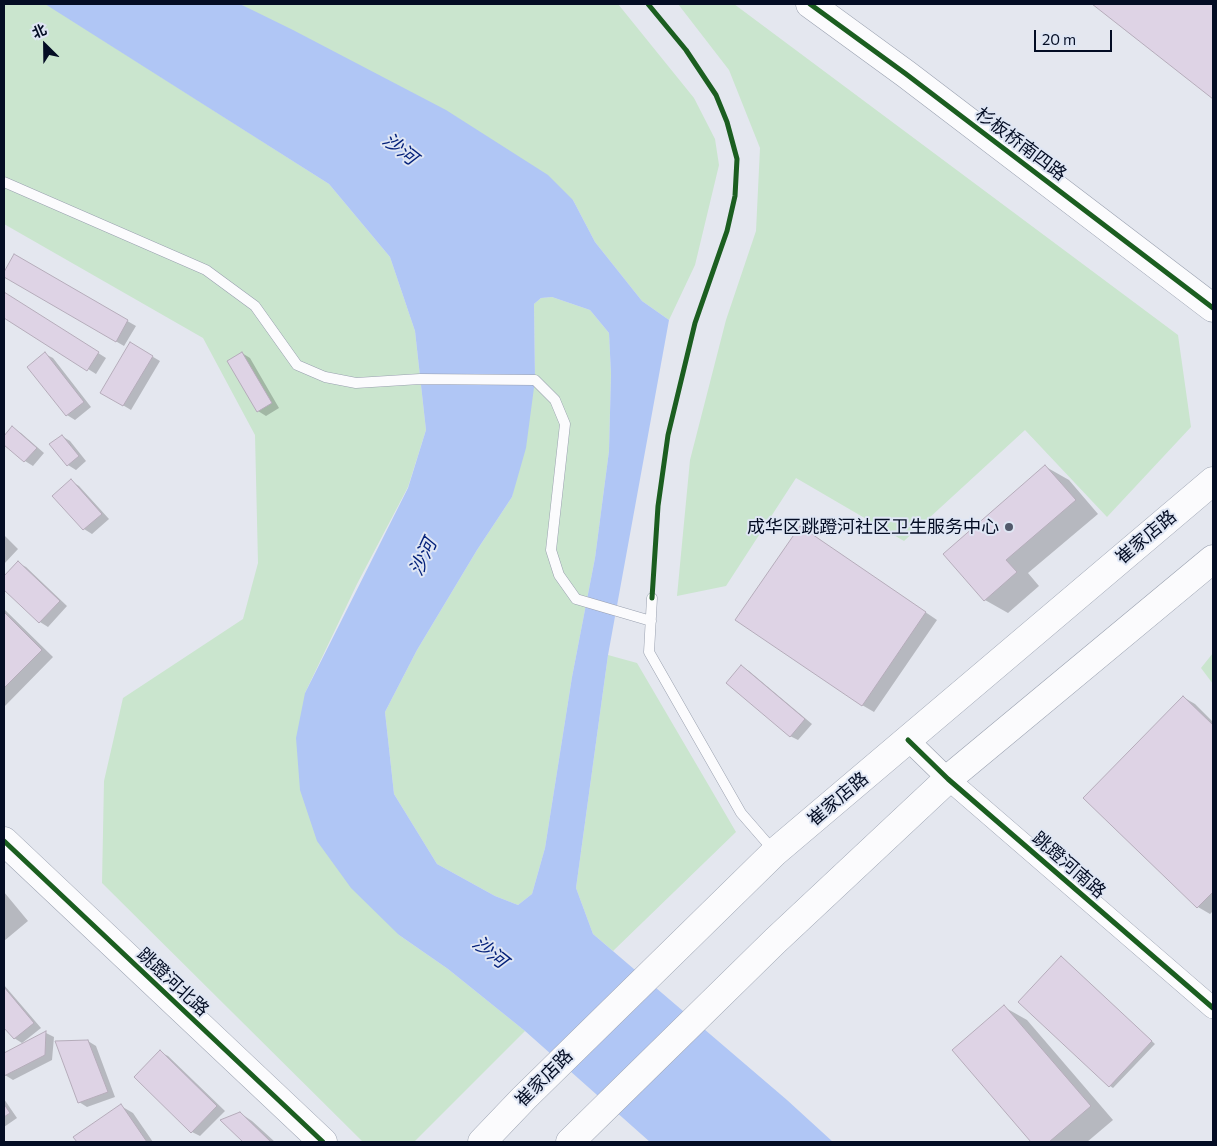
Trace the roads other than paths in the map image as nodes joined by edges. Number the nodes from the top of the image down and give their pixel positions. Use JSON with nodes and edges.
{"nodes":[{"id":1,"x":810,"y":4,"type":"edge"},
{"id":2,"x":4,"y":182,"type":"edge"},
{"id":3,"x":1213,"y":308,"type":"edge"},
{"id":4,"x":1213,"y":481,"type":"edge"},
{"id":5,"x":1213,"y":559,"type":"edge"},
{"id":6,"x":652,"y":598,"type":"dead end"},
{"id":7,"x":651,"y":621,"type":"junction"},
{"id":8,"x":908,"y":740,"type":"junction"},
{"id":9,"x":948,"y":779,"type":"junction"},
{"id":10,"x":4,"y":842,"type":"edge"},
{"id":11,"x":775,"y":852,"type":"junction"},
{"id":12,"x":1213,"y":1008,"type":"edge"},
{"id":13,"x":324,"y":1142,"type":"edge"},
{"id":14,"x":482,"y":1142,"type":"edge"},
{"id":15,"x":570,"y":1142,"type":"edge"}],
"edges":[{"from":1,"to":3,"type":"main road","name":"杉板桥南四路"},
{"from":2,"to":7,"type":"lane"},
{"from":4,"to":8,"type":"main road","name":"崔家店路"},
{"from":5,"to":9,"type":"main road"},
{"from":6,"to":7,"type":"lane"},
{"from":7,"to":11,"type":"lane"},
{"from":8,"to":9,"type":"street","name":"跳蹬河南路"},
{"from":8,"to":11,"type":"main road","name":"崔家店路"},
{"from":9,"to":12,"type":"street","name":"跳蹬河南路"},
{"from":9,"to":15,"type":"main road"},
{"from":10,"to":13,"type":"main road","name":"跳蹬河北路"},
{"from":11,"to":14,"type":"main road","name":"崔家店路"}]}
